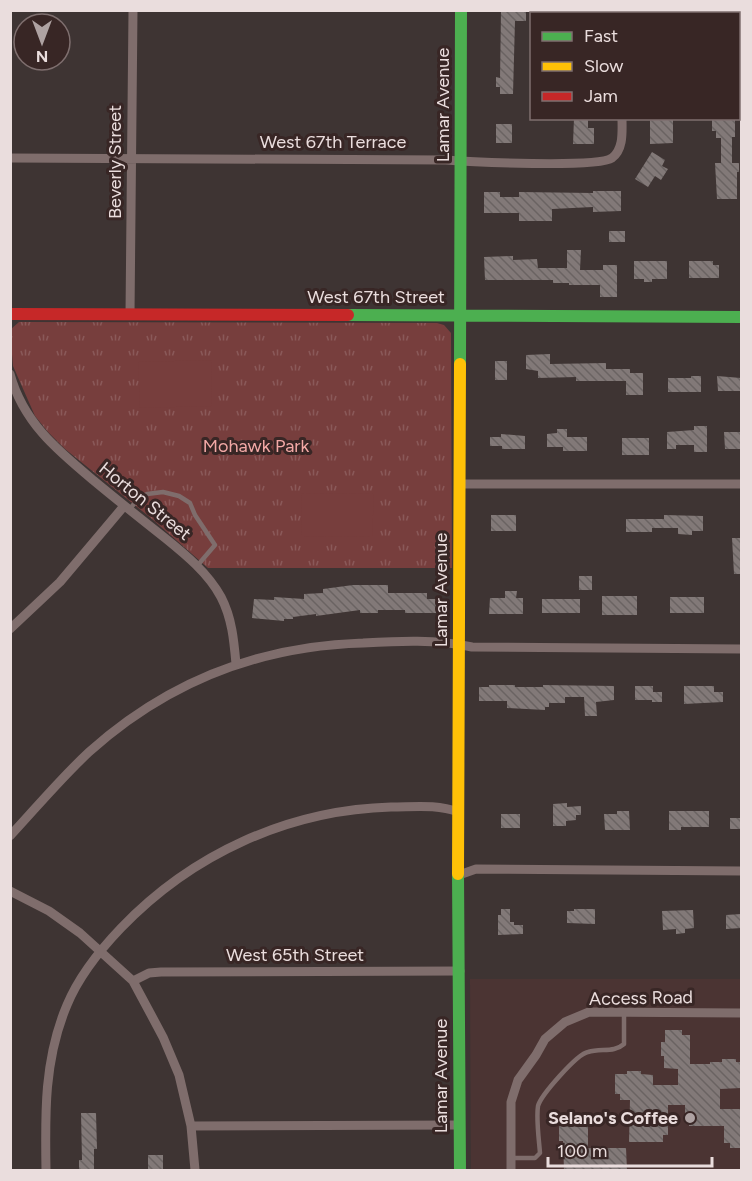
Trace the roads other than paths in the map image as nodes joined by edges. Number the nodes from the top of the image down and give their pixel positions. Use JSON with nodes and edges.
{"nodes":[{"id":1,"x":133,"y":10,"type":"edge"},
{"id":2,"x":461,"y":10,"type":"edge"},
{"id":3,"x":622,"y":120,"type":"edge"},
{"id":4,"x":10,"y":158,"type":"edge"},
{"id":5,"x":132,"y":158,"type":"junction"},
{"id":6,"x":461,"y":161,"type":"junction"},
{"id":7,"x":10,"y":314,"type":"edge"},
{"id":8,"x":130,"y":314,"type":"junction"},
{"id":9,"x":461,"y":316,"type":"junction"},
{"id":10,"x":741,"y":316,"type":"edge"},
{"id":11,"x":10,"y":374,"type":"edge"},
{"id":12,"x":13,"y":393,"type":"edge"},
{"id":13,"x":459,"y":484,"type":"junction"},
{"id":14,"x":741,"y":484,"type":"edge"},
{"id":15,"x":127,"y":508,"type":"junction"},
{"id":16,"x":197,"y":566,"type":"junction"},
{"id":17,"x":10,"y":629,"type":"edge"},
{"id":18,"x":459,"y":644,"type":"junction"},
{"id":19,"x":741,"y":649,"type":"edge"},
{"id":20,"x":236,"y":664,"type":"junction"},
{"id":21,"x":458,"y":813,"type":"junction"},
{"id":22,"x":10,"y":836,"type":"edge"},
{"id":23,"x":741,"y":871,"type":"edge"},
{"id":24,"x":459,"y":875,"type":"junction"},
{"id":25,"x":10,"y":891,"type":"edge"},
{"id":26,"x":100,"y":952,"type":"junction"},
{"id":27,"x":460,"y":971,"type":"junction"},
{"id":28,"x":133,"y":981,"type":"junction"},
{"id":29,"x":624,"y":1013,"type":"junction"},
{"id":30,"x":741,"y":1013,"type":"edge"},
{"id":31,"x":459,"y":1125,"type":"junction"},
{"id":32,"x":191,"y":1126,"type":"junction"},
{"id":33,"x":511,"y":1158,"type":"junction"},
{"id":34,"x":46,"y":1170,"type":"edge"},
{"id":35,"x":195,"y":1170,"type":"edge"},
{"id":36,"x":460,"y":1170,"type":"edge"},
{"id":37,"x":511,"y":1170,"type":"edge"}],
"edges":[{"from":1,"to":5,"type":"street","name":"Beverly Street"},
{"from":2,"to":6,"type":"street","name":"Lamar Avenue"},
{"from":3,"to":6,"type":"street","name":"West 67th Terrace"},
{"from":4,"to":5,"type":"street","name":"West 67th Terrace"},
{"from":5,"to":6,"type":"street","name":"West 67th Terrace"},
{"from":5,"to":8,"type":"street","name":"Beverly Street"},
{"from":6,"to":9,"type":"street","name":"Lamar Avenue"},
{"from":7,"to":8,"type":"street","name":"West 67th Street"},
{"from":8,"to":9,"type":"street","name":"West 67th Street"},
{"from":9,"to":10,"type":"street","name":"West 67th Street"},
{"from":9,"to":13,"type":"street","name":"Lamar Avenue"},
{"from":11,"to":12,"type":"street","name":"Horton Street"},
{"from":12,"to":15,"type":"street","name":"Horton Street"},
{"from":13,"to":14,"type":"street"},
{"from":13,"to":18,"type":"street","name":"Lamar Avenue"},
{"from":15,"to":16,"type":"street","name":"Horton Street"},
{"from":15,"to":16,"type":"lane"},
{"from":15,"to":17,"type":"street"},
{"from":16,"to":20,"type":"street","name":"Horton Street"},
{"from":18,"to":19,"type":"street"},
{"from":18,"to":20,"type":"street"},
{"from":18,"to":21,"type":"street","name":"Lamar Avenue"},
{"from":20,"to":22,"type":"street"},
{"from":21,"to":24,"type":"street","name":"Lamar Avenue"},
{"from":21,"to":26,"type":"street"},
{"from":23,"to":24,"type":"street"},
{"from":24,"to":27,"type":"street","name":"Lamar Avenue"},
{"from":25,"to":26,"type":"street"},
{"from":26,"to":28,"type":"street"},
{"from":26,"to":34,"type":"street"},
{"from":27,"to":28,"type":"street","name":"West 65th Street"},
{"from":27,"to":31,"type":"street","name":"Lamar Avenue"},
{"from":28,"to":32,"type":"street"},
{"from":29,"to":30,"type":"street","name":"Access Road"},
{"from":29,"to":33,"type":"street","name":"Access Road"},
{"from":29,"to":33,"type":"lane"},
{"from":31,"to":32,"type":"street"},
{"from":31,"to":36,"type":"street","name":"Lamar Avenue"},
{"from":32,"to":35,"type":"street"},
{"from":33,"to":37,"type":"street","name":"Access Road"}]}
